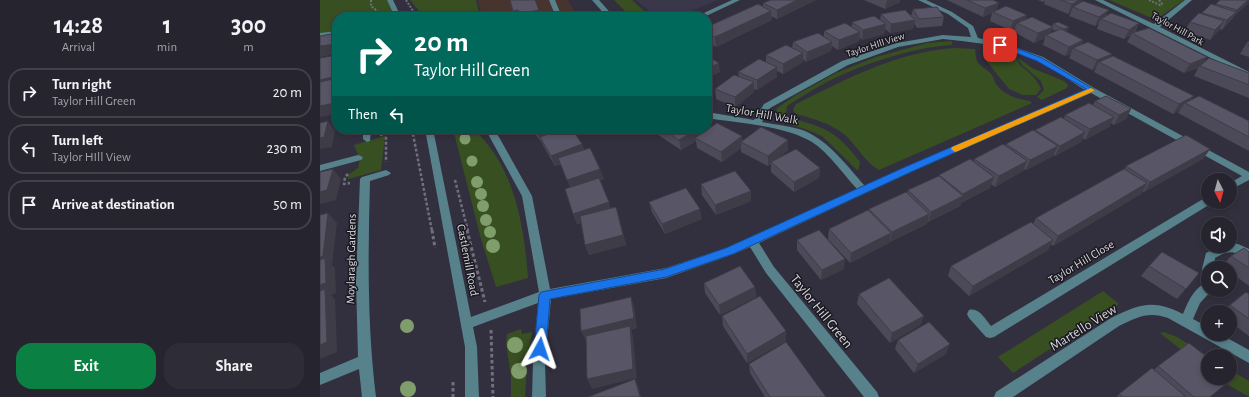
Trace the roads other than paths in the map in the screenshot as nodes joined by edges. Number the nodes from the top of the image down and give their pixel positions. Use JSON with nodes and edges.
{"nodes":[{"id":1,"x":390,"y":0,"type":"edge"},
{"id":2,"x":552,"y":0,"type":"edge"},
{"id":3,"x":595,"y":0,"type":"edge"},
{"id":4,"x":737,"y":0,"type":"edge"},
{"id":5,"x":1098,"y":0,"type":"edge"},
{"id":6,"x":1189,"y":0,"type":"edge"},
{"id":7,"x":925,"y":1,"type":"edge"},
{"id":8,"x":396,"y":12,"type":"edge"},
{"id":9,"x":557,"y":12,"type":"edge"},
{"id":10,"x":606,"y":12,"type":"edge"},
{"id":11,"x":709,"y":12,"type":"edge"},
{"id":12,"x":1156,"y":26,"type":"junction"},
{"id":13,"x":332,"y":34,"type":"edge"},
{"id":14,"x":320,"y":35,"type":"edge"},
{"id":15,"x":974,"y":40,"type":"junction"},
{"id":16,"x":1249,"y":75,"type":"edge"},
{"id":17,"x":1091,"y":90,"type":"junction"},
{"id":18,"x":712,"y":116,"type":"edge"},
{"id":19,"x":757,"y":123,"type":"junction"},
{"id":20,"x":367,"y":134,"type":"edge"},
{"id":21,"x":430,"y":134,"type":"edge"},
{"id":22,"x":493,"y":134,"type":"edge"},
{"id":23,"x":367,"y":139,"type":"dead end"},
{"id":24,"x":358,"y":158,"type":"dead end"},
{"id":25,"x":320,"y":168,"type":"edge"},
{"id":26,"x":386,"y":173,"type":"dead end"},
{"id":27,"x":1249,"y":176,"type":"edge"},
{"id":28,"x":1237,"y":183,"type":"edge"},
{"id":29,"x":863,"y":190,"type":"junction"},
{"id":30,"x":1201,"y":204,"type":"edge"},
{"id":31,"x":752,"y":241,"type":"junction"},
{"id":32,"x":1249,"y":254,"type":"edge"},
{"id":33,"x":1209,"y":261,"type":"edge"},
{"id":34,"x":1201,"y":294,"type":"edge"},
{"id":35,"x":544,"y":295,"type":"junction"},
{"id":36,"x":972,"y":314,"type":"dead end"},
{"id":37,"x":1186,"y":321,"type":"junction"},
{"id":38,"x":467,"y":324,"type":"junction"},
{"id":39,"x":1249,"y":358,"type":"edge"},
{"id":40,"x":365,"y":360,"type":"junction"},
{"id":41,"x":320,"y":379,"type":"edge"},
{"id":42,"x":369,"y":397,"type":"edge"},
{"id":43,"x":472,"y":397,"type":"edge"},
{"id":44,"x":539,"y":397,"type":"edge"},
{"id":45,"x":872,"y":397,"type":"edge"},
{"id":46,"x":1001,"y":397,"type":"edge"}],
"edges":[{"from":1,"to":8,"type":"street"},
{"from":2,"to":9,"type":"street"},
{"from":3,"to":10,"type":"street"},
{"from":4,"to":11,"type":"street"},
{"from":5,"to":12,"type":"street","name":"Taylor Hill Park"},
{"from":6,"to":12,"type":"street"},
{"from":7,"to":15,"type":"street"},
{"from":12,"to":16,"type":"street","name":"Taylor Hill Park"},
{"from":13,"to":14,"type":"street"},
{"from":15,"to":17,"type":"street","name":"Taylor HIll View"},
{"from":15,"to":19,"type":"street","name":"Taylor HIll View"},
{"from":17,"to":27,"type":"street","name":"Taylor HIll View"},
{"from":17,"to":29,"type":"street"},
{"from":18,"to":19,"type":"street","name":"Taylor Hill Walk"},
{"from":19,"to":29,"type":"street","name":"Taylor Hill Walk"},
{"from":20,"to":23,"type":"street"},
{"from":21,"to":38,"type":"street","name":"Castlemill Road"},
{"from":22,"to":35,"type":"street"},
{"from":24,"to":25,"type":"street"},
{"from":26,"to":40,"type":"street","name":"Moylaragh Gardens"},
{"from":27,"to":28,"type":"street"},
{"from":29,"to":31,"type":"street"},
{"from":30,"to":36,"type":"street","name":"Taylor Hill Close"},
{"from":31,"to":35,"type":"street"},
{"from":31,"to":45,"type":"street","name":"Taylor Hill Green"},
{"from":32,"to":33,"type":"street"},
{"from":34,"to":37,"type":"street"},
{"from":35,"to":38,"type":"street"},
{"from":35,"to":44,"type":"street"},
{"from":37,"to":39,"type":"street","name":"Martello View"},
{"from":37,"to":46,"type":"street","name":"Martello View"},
{"from":38,"to":43,"type":"street","name":"Castlemill Road"},
{"from":40,"to":41,"type":"street"},
{"from":40,"to":42,"type":"street"}]}
